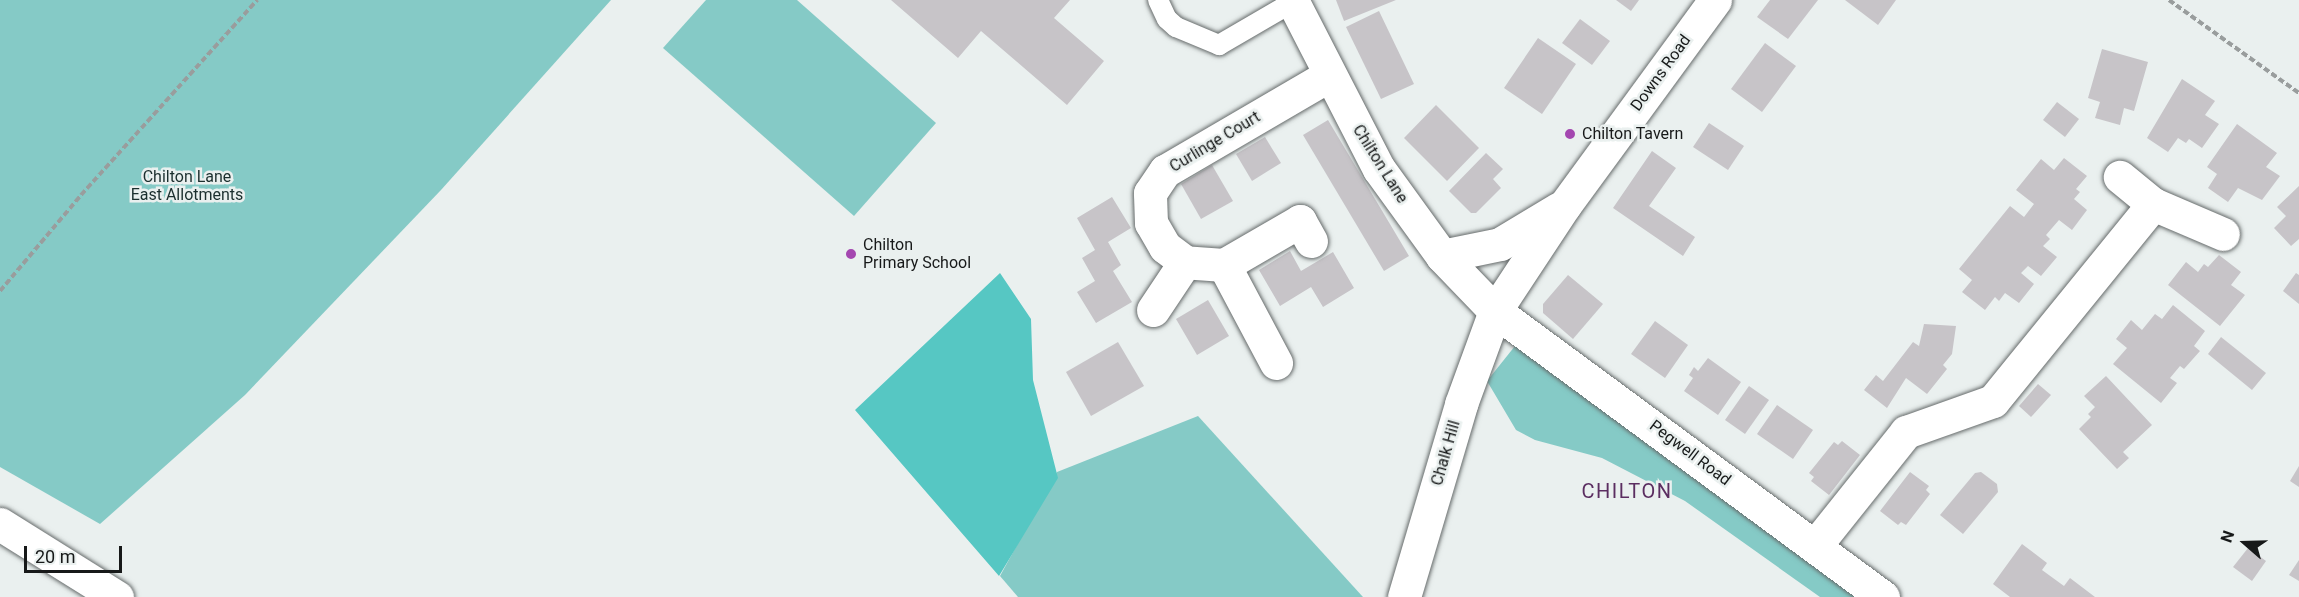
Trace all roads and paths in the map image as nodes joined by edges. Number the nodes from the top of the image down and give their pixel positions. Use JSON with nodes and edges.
{"nodes":[{"id":1,"x":257,"y":0,"type":"edge"},
{"id":2,"x":1158,"y":0,"type":"edge"},
{"id":3,"x":1714,"y":0,"type":"edge"},
{"id":4,"x":2169,"y":0,"type":"edge"},
{"id":5,"x":1292,"y":1,"type":"edge"},
{"id":6,"x":1329,"y":75,"type":"junction"},
{"id":7,"x":2299,"y":93,"type":"edge"},
{"id":8,"x":2120,"y":177,"type":"dead end"},
{"id":9,"x":2153,"y":204,"type":"junction"},
{"id":10,"x":1565,"y":205,"type":"junction"},
{"id":11,"x":2223,"y":234,"type":"dead end"},
{"id":12,"x":1311,"y":241,"type":"dead end"},
{"id":13,"x":1442,"y":256,"type":"junction"},
{"id":14,"x":1185,"y":262,"type":"junction"},
{"id":15,"x":1224,"y":266,"type":"junction"},
{"id":16,"x":0,"y":291,"type":"edge"},
{"id":17,"x":1153,"y":310,"type":"dead end"},
{"id":18,"x":1495,"y":311,"type":"junction"},
{"id":19,"x":1276,"y":363,"type":"dead end"},
{"id":20,"x":0,"y":524,"type":"edge"},
{"id":21,"x":1815,"y":546,"type":"junction"},
{"id":22,"x":117,"y":597,"type":"edge"},
{"id":23,"x":1404,"y":597,"type":"edge"},
{"id":24,"x":1883,"y":597,"type":"edge"}],
"edges":[{"from":1,"to":16,"type":"path"},
{"from":2,"to":5,"type":"lane"},
{"from":3,"to":10,"type":"main road","name":"Downs Road"},
{"from":4,"to":7,"type":"path"},
{"from":5,"to":6,"type":"main road","name":"Chilton Lane"},
{"from":6,"to":13,"type":"main road","name":"Chilton Lane"},
{"from":6,"to":14,"type":"main road","name":"Curlinge Court"},
{"from":8,"to":9,"type":"main road"},
{"from":9,"to":11,"type":"main road"},
{"from":9,"to":21,"type":"main road"},
{"from":10,"to":13,"type":"main road","name":"Downs Road"},
{"from":10,"to":18,"type":"main road","name":"Downs Road"},
{"from":12,"to":15,"type":"main road"},
{"from":13,"to":18,"type":"main road","name":"Chilton Lane"},
{"from":14,"to":15,"type":"main road"},
{"from":14,"to":17,"type":"main road"},
{"from":15,"to":19,"type":"main road"},
{"from":18,"to":21,"type":"main road","name":"Pegwell Road"},
{"from":18,"to":23,"type":"main road","name":"Chalk Hill"},
{"from":20,"to":22,"type":"main road"},
{"from":21,"to":24,"type":"main road","name":"Pegwell Road"}]}
